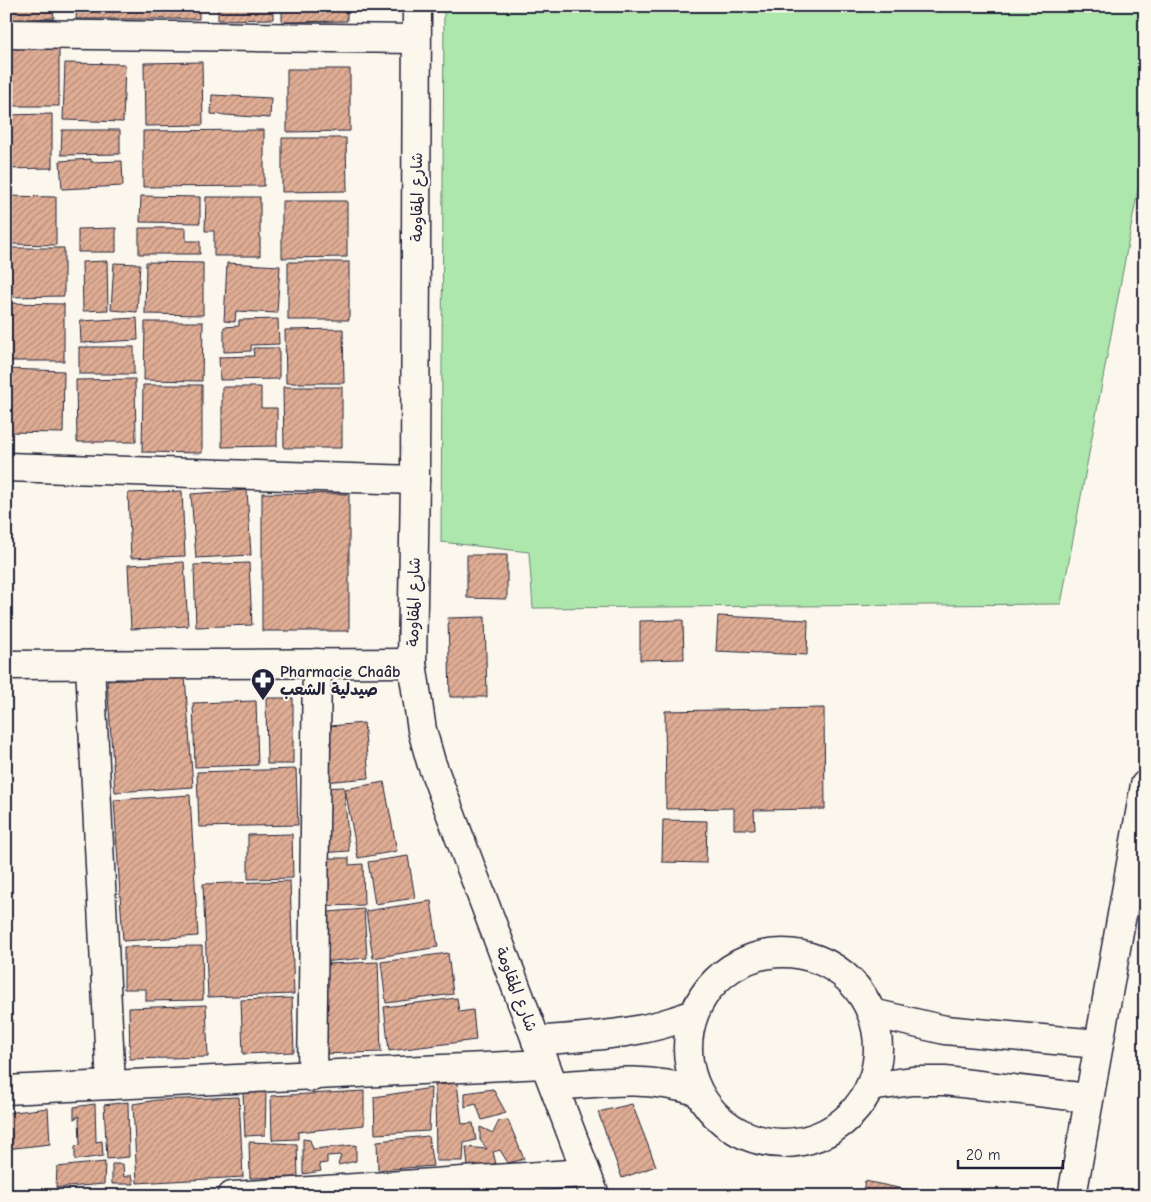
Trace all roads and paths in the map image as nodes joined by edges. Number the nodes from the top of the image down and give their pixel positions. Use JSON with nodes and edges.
{"nodes":[{"id":1,"x":417,"y":6,"type":"edge"},
{"id":2,"x":6,"y":34,"type":"edge"},
{"id":3,"x":416,"y":39,"type":"junction"},
{"id":4,"x":6,"y":467,"type":"edge"},
{"id":5,"x":415,"y":480,"type":"junction"},
{"id":6,"x":317,"y":663,"type":"junction"},
{"id":7,"x":412,"y":663,"type":"junction"},
{"id":8,"x":90,"y":665,"type":"junction"},
{"id":9,"x":6,"y":666,"type":"edge"},
{"id":10,"x":1145,"y":785,"type":"edge"},
{"id":11,"x":872,"y":1013,"type":"junction"},
{"id":12,"x":693,"y":1014,"type":"junction"},
{"id":13,"x":1098,"y":1044,"type":"junction"},
{"id":14,"x":545,"y":1064,"type":"junction"},
{"id":15,"x":312,"y":1077,"type":"junction"},
{"id":16,"x":111,"y":1084,"type":"junction"},
{"id":17,"x":870,"y":1086,"type":"junction"},
{"id":18,"x":6,"y":1090,"type":"edge"},
{"id":19,"x":697,"y":1092,"type":"junction"},
{"id":20,"x":1088,"y":1098,"type":"junction"},
{"id":21,"x":591,"y":1184,"type":"edge"},
{"id":22,"x":374,"y":1192,"type":"edge"},
{"id":23,"x":232,"y":1196,"type":"edge"},
{"id":24,"x":1072,"y":1196,"type":"edge"}],
"edges":[{"from":1,"to":3,"type":"street","name":"شارع المقاومة"},
{"from":2,"to":3,"type":"street"},
{"from":3,"to":5,"type":"street","name":"شارع المقاومة"},
{"from":4,"to":5,"type":"street"},
{"from":5,"to":7,"type":"street","name":"شارع المقاومة"},
{"from":6,"to":7,"type":"street"},
{"from":6,"to":8,"type":"street"},
{"from":6,"to":15,"type":"street"},
{"from":7,"to":14,"type":"street","name":"شارع المقاومة"},
{"from":8,"to":9,"type":"street"},
{"from":8,"to":16,"type":"street"},
{"from":10,"to":13,"type":"street"},
{"from":11,"to":12,"type":"street"},
{"from":11,"to":13,"type":"street"},
{"from":11,"to":17,"type":"street"},
{"from":12,"to":14,"type":"street"},
{"from":12,"to":19,"type":"street"},
{"from":13,"to":20,"type":"street"},
{"from":14,"to":15,"type":"street"},
{"from":14,"to":19,"type":"street"},
{"from":14,"to":21,"type":"street","name":"شارع المقاومة"},
{"from":15,"to":16,"type":"street"},
{"from":16,"to":18,"type":"street"},
{"from":17,"to":19,"type":"street"},
{"from":17,"to":20,"type":"street"},
{"from":20,"to":24,"type":"street"},
{"from":21,"to":22,"type":"street"},
{"from":22,"to":23,"type":"street"}]}
